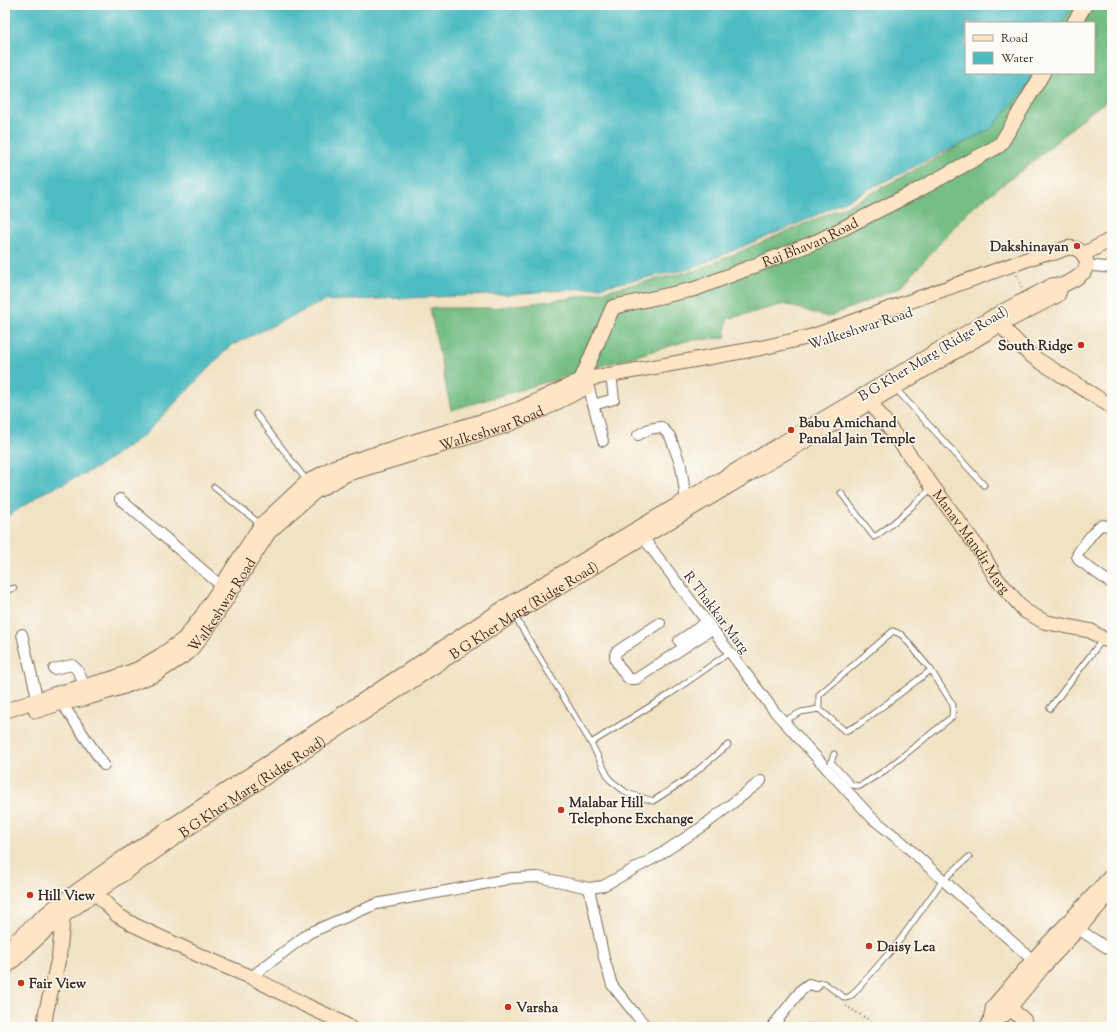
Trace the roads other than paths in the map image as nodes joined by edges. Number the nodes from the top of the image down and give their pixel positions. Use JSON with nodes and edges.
{"nodes":[{"id":1,"x":1085,"y":5,"type":"edge"},
{"id":2,"x":1075,"y":22,"type":"edge"},
{"id":3,"x":1042,"y":74,"type":"edge"},
{"id":4,"x":1112,"y":239,"type":"edge"},
{"id":5,"x":1085,"y":260,"type":"junction"},
{"id":6,"x":1112,"y":268,"type":"edge"},
{"id":7,"x":997,"y":320,"type":"junction"},
{"id":8,"x":611,"y":379,"type":"junction"},
{"id":9,"x":585,"y":384,"type":"junction"},
{"id":10,"x":895,"y":388,"type":"junction"},
{"id":11,"x":869,"y":398,"type":"junction"},
{"id":12,"x":593,"y":406,"type":"junction"},
{"id":13,"x":1112,"y":407,"type":"edge"},
{"id":14,"x":256,"y":414,"type":"dead end"},
{"id":15,"x":638,"y":435,"type":"dead end"},
{"id":16,"x":603,"y":441,"type":"dead end"},
{"id":17,"x":984,"y":485,"type":"dead end"},
{"id":18,"x":214,"y":487,"type":"dead end"},
{"id":19,"x":311,"y":487,"type":"junction"},
{"id":20,"x":933,"y":487,"type":"junction"},
{"id":21,"x":841,"y":493,"type":"dead end"},
{"id":22,"x":120,"y":499,"type":"dead end"},
{"id":23,"x":686,"y":500,"type":"junction"},
{"id":24,"x":265,"y":528,"type":"junction"},
{"id":25,"x":1112,"y":528,"type":"edge"},
{"id":26,"x":640,"y":533,"type":"junction"},
{"id":27,"x":1112,"y":584,"type":"edge"},
{"id":28,"x":14,"y":588,"type":"dead end"},
{"id":29,"x":226,"y":589,"type":"junction"},
{"id":30,"x":5,"y":591,"type":"edge"},
{"id":31,"x":511,"y":609,"type":"junction"},
{"id":32,"x":660,"y":623,"type":"dead end"},
{"id":33,"x":710,"y":625,"type":"junction"},
{"id":34,"x":22,"y":634,"type":"dead end"},
{"id":35,"x":1108,"y":640,"type":"edge"},
{"id":36,"x":679,"y":641,"type":"dead end"},
{"id":37,"x":730,"y":652,"type":"junction"},
{"id":38,"x":54,"y":669,"type":"dead end"},
{"id":39,"x":931,"y":670,"type":"junction"},
{"id":40,"x":85,"y":692,"type":"junction"},
{"id":41,"x":58,"y":699,"type":"junction"},
{"id":42,"x":39,"y":705,"type":"junction"},
{"id":43,"x":1050,"y":708,"type":"dead end"},
{"id":44,"x":819,"y":709,"type":"junction"},
{"id":45,"x":5,"y":711,"type":"edge"},
{"id":46,"x":5,"y":720,"type":"edge"},
{"id":47,"x":784,"y":721,"type":"junction"},
{"id":48,"x":591,"y":743,"type":"junction"},
{"id":49,"x":728,"y":746,"type":"dead end"},
{"id":50,"x":834,"y":754,"type":"dead end"},
{"id":51,"x":104,"y":765,"type":"dead end"},
{"id":52,"x":760,"y":781,"type":"dead end"},
{"id":53,"x":969,"y":858,"type":"dead end"},
{"id":54,"x":1112,"y":875,"type":"edge"},
{"id":55,"x":943,"y":880,"type":"junction"},
{"id":56,"x":588,"y":888,"type":"junction"},
{"id":57,"x":91,"y":889,"type":"junction"},
{"id":58,"x":1105,"y":893,"type":"edge"},
{"id":59,"x":60,"y":911,"type":"junction"},
{"id":60,"x":1078,"y":929,"type":"junction"},
{"id":61,"x":37,"y":930,"type":"junction"},
{"id":62,"x":5,"y":951,"type":"edge"},
{"id":63,"x":1112,"y":951,"type":"edge"},
{"id":64,"x":59,"y":957,"type":"junction"},
{"id":65,"x":1038,"y":964,"type":"junction"},
{"id":66,"x":5,"y":968,"type":"edge"},
{"id":67,"x":251,"y":977,"type":"junction"},
{"id":68,"x":816,"y":986,"type":"joint"},
{"id":69,"x":1004,"y":1004,"type":"junction"},
{"id":70,"x":988,"y":1026,"type":"edge"},
{"id":71,"x":44,"y":1027,"type":"edge"},
{"id":72,"x":349,"y":1027,"type":"edge"},
{"id":73,"x":647,"y":1027,"type":"edge"},
{"id":74,"x":772,"y":1027,"type":"edge"},
{"id":75,"x":810,"y":1027,"type":"edge"},
{"id":76,"x":814,"y":1027,"type":"edge"},
{"id":77,"x":1028,"y":1027,"type":"edge"}],
"edges":[{"from":1,"to":2,"type":"street"},
{"from":3,"to":9,"type":"street","name":"Raj Bhavan Road"},
{"from":4,"to":5,"type":"street","name":"B G Kher Marg (Ridge Road)"},
{"from":5,"to":6,"type":"street"},
{"from":5,"to":7,"type":"street","name":"B G Kher Marg (Ridge Road)"},
{"from":5,"to":8,"type":"street","name":"Walkeshwar Road"},
{"from":7,"to":10,"type":"street","name":"B G Kher Marg (Ridge Road)"},
{"from":7,"to":11,"type":"street","name":"B G Kher Marg (Ridge Road)"},
{"from":7,"to":13,"type":"street"},
{"from":8,"to":9,"type":"street","name":"Walkeshwar Road"},
{"from":8,"to":12,"type":"street"},
{"from":9,"to":12,"type":"street"},
{"from":9,"to":19,"type":"street","name":"Walkeshwar Road"},
{"from":10,"to":11,"type":"street","name":"B G Kher Marg (Ridge Road)"},
{"from":10,"to":17,"type":"lane"},
{"from":11,"to":20,"type":"street","name":"Manav Mandir Marg"},
{"from":11,"to":23,"type":"street","name":"B G Kher Marg (Ridge Road)"},
{"from":11,"to":26,"type":"street","name":"B G Kher Marg (Ridge Road)"},
{"from":12,"to":16,"type":"street"},
{"from":14,"to":19,"type":"lane"},
{"from":15,"to":23,"type":"street"},
{"from":18,"to":24,"type":"lane"},
{"from":19,"to":24,"type":"street","name":"Walkeshwar Road"},
{"from":20,"to":21,"type":"lane"},
{"from":20,"to":35,"type":"street","name":"Manav Mandir Marg"},
{"from":22,"to":29,"type":"street"},
{"from":23,"to":26,"type":"street","name":"B G Kher Marg (Ridge Road)"},
{"from":24,"to":29,"type":"street","name":"Walkeshwar Road"},
{"from":25,"to":27,"type":"street"},
{"from":26,"to":31,"type":"street","name":"B G Kher Marg (Ridge Road)"},
{"from":26,"to":33,"type":"street","name":"R Thakkar Marg"},
{"from":28,"to":30,"type":"lane"},
{"from":29,"to":40,"type":"street","name":"Walkeshwar Road"},
{"from":31,"to":48,"type":"lane"},
{"from":31,"to":57,"type":"street","name":"B G Kher Marg (Ridge Road)"},
{"from":32,"to":33,"type":"street"},
{"from":33,"to":36,"type":"street"},
{"from":33,"to":37,"type":"street","name":"R Thakkar Marg"},
{"from":34,"to":42,"type":"street"},
{"from":35,"to":43,"type":"lane"},
{"from":37,"to":47,"type":"street","name":"R Thakkar Marg"},
{"from":37,"to":48,"type":"lane"},
{"from":38,"to":40,"type":"street"},
{"from":39,"to":44,"type":"lane"},
{"from":39,"to":44,"type":"lane"},
{"from":39,"to":50,"type":"lane"},
{"from":40,"to":41,"type":"street","name":"Walkeshwar Road"},
{"from":41,"to":42,"type":"street","name":"Walkeshwar Road"},
{"from":41,"to":51,"type":"street"},
{"from":42,"to":45,"type":"street","name":"Walkeshwar Road"},
{"from":42,"to":46,"type":"street","name":"Walkeshwar Road"},
{"from":44,"to":47,"type":"lane"},
{"from":47,"to":55,"type":"street","name":"R Thakkar Marg"},
{"from":48,"to":49,"type":"lane"},
{"from":52,"to":56,"type":"street"},
{"from":53,"to":55,"type":"lane"},
{"from":54,"to":58,"type":"street"},
{"from":55,"to":65,"type":"street","name":"R Thakkar Marg"},
{"from":55,"to":68,"type":"lane"},
{"from":56,"to":67,"type":"street"},
{"from":56,"to":73,"type":"street"},
{"from":57,"to":59,"type":"street","name":"B G Kher Marg (Ridge Road)"},
{"from":57,"to":67,"type":"street"},
{"from":58,"to":60,"type":"street"},
{"from":58,"to":65,"type":"street"},
{"from":59,"to":61,"type":"street","name":"B G Kher Marg (Ridge Road)"},
{"from":59,"to":64,"type":"street"},
{"from":60,"to":63,"type":"street"},
{"from":60,"to":65,"type":"street"},
{"from":61,"to":62,"type":"street","name":"B G Kher Marg (Ridge Road)"},
{"from":61,"to":64,"type":"street"},
{"from":61,"to":66,"type":"street","name":"B G Kher Marg (Ridge Road)"},
{"from":64,"to":71,"type":"street"},
{"from":65,"to":69,"type":"street"},
{"from":67,"to":72,"type":"street"},
{"from":68,"to":74,"type":"street"},
{"from":69,"to":70,"type":"street"},
{"from":69,"to":77,"type":"street"},
{"from":75,"to":76,"type":"lane"}]}
